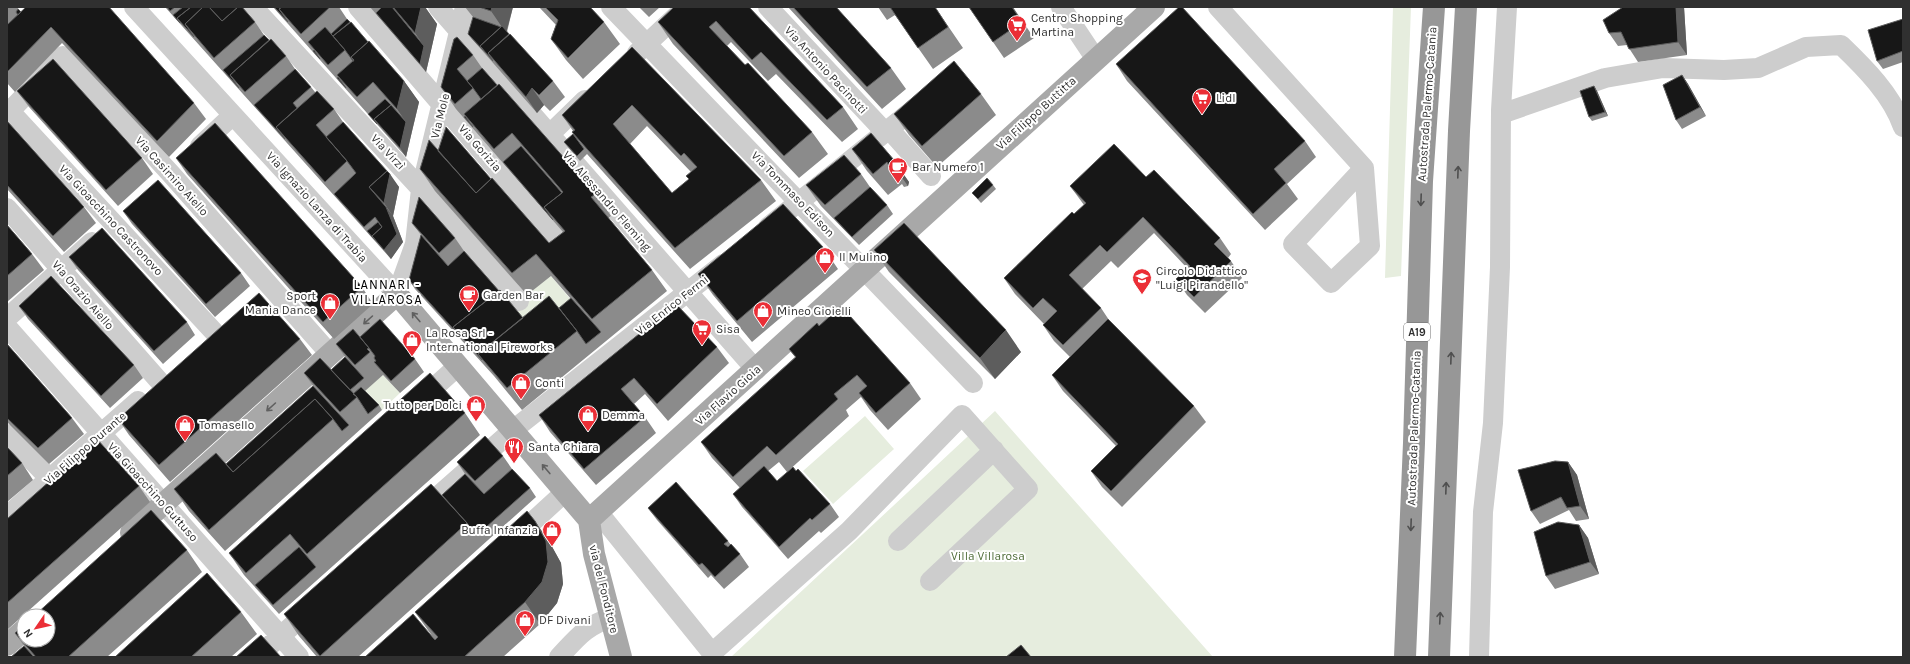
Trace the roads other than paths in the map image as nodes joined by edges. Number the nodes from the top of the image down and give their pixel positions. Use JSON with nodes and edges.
{"nodes":[{"id":1,"x":134,"y":7,"type":"edge"},
{"id":2,"x":253,"y":7,"type":"edge"},
{"id":3,"x":358,"y":7,"type":"edge"},
{"id":4,"x":438,"y":7,"type":"edge"},
{"id":5,"x":465,"y":7,"type":"edge"},
{"id":6,"x":611,"y":7,"type":"edge"},
{"id":7,"x":686,"y":7,"type":"edge"},
{"id":8,"x":768,"y":7,"type":"edge"},
{"id":9,"x":1061,"y":7,"type":"edge"},
{"id":10,"x":1154,"y":7,"type":"edge"},
{"id":11,"x":1218,"y":7,"type":"edge"},
{"id":12,"x":1434,"y":7,"type":"edge"},
{"id":13,"x":1466,"y":7,"type":"edge"},
{"id":14,"x":1507,"y":7,"type":"edge"},
{"id":15,"x":459,"y":32,"type":"junction"},
{"id":16,"x":647,"y":43,"type":"junction"},
{"id":17,"x":1096,"y":58,"type":"junction"},
{"id":18,"x":624,"y":65,"type":"edge"},
{"id":19,"x":601,"y":86,"type":"edge"},
{"id":20,"x":923,"y":102,"type":"edge"},
{"id":21,"x":443,"y":105,"type":"junction"},
{"id":22,"x":8,"y":110,"type":"edge"},
{"id":23,"x":1501,"y":114,"type":"junction"},
{"id":24,"x":233,"y":115,"type":"junction"},
{"id":25,"x":1903,"y":127,"type":"edge"},
{"id":26,"x":887,"y":130,"type":"junction"},
{"id":27,"x":549,"y":135,"type":"junction"},
{"id":28,"x":1364,"y":168,"type":"junction"},
{"id":29,"x":175,"y":170,"type":"junction"},
{"id":30,"x":931,"y":176,"type":"dead end"},
{"id":31,"x":421,"y":189,"type":"junction"},
{"id":32,"x":800,"y":201,"type":"junction"},
{"id":33,"x":7,"y":208,"type":"edge"},
{"id":34,"x":120,"y":219,"type":"junction"},
{"id":35,"x":753,"y":240,"type":"edge"},
{"id":36,"x":570,"y":254,"type":"edge"},
{"id":37,"x":735,"y":254,"type":"edge"},
{"id":38,"x":866,"y":269,"type":"junction"},
{"id":39,"x":61,"y":270,"type":"junction"},
{"id":40,"x":271,"y":286,"type":"junction"},
{"id":41,"x":687,"y":293,"type":"junction"},
{"id":42,"x":397,"y":294,"type":"junction"},
{"id":43,"x":254,"y":300,"type":"edge"},
{"id":44,"x":519,"y":301,"type":"dead end"},
{"id":45,"x":7,"y":318,"type":"edge"},
{"id":46,"x":232,"y":319,"type":"edge"},
{"id":47,"x":7,"y":327,"type":"edge"},
{"id":48,"x":215,"y":333,"type":"junction"},
{"id":49,"x":199,"y":348,"type":"edge"},
{"id":50,"x":330,"y":354,"type":"junction"},
{"id":51,"x":458,"y":366,"type":"junction"},
{"id":52,"x":176,"y":368,"type":"edge"},
{"id":53,"x":756,"y":370,"type":"junction"},
{"id":54,"x":160,"y":382,"type":"junction"},
{"id":55,"x":973,"y":382,"type":"dead end"},
{"id":56,"x":406,"y":412,"type":"edge"},
{"id":57,"x":513,"y":430,"type":"junction"},
{"id":58,"x":7,"y":434,"type":"edge"},
{"id":59,"x":101,"y":434,"type":"junction"},
{"id":60,"x":994,"y":450,"type":"junction"},
{"id":61,"x":50,"y":479,"type":"junction"},
{"id":62,"x":565,"y":492,"type":"junction"},
{"id":63,"x":164,"y":504,"type":"junction"},
{"id":64,"x":7,"y":516,"type":"edge"},
{"id":65,"x":594,"y":516,"type":"junction"},
{"id":66,"x":406,"y":525,"type":"edge"},
{"id":67,"x":898,"y":541,"type":"dead end"},
{"id":68,"x":116,"y":547,"type":"edge"},
{"id":69,"x":500,"y":551,"type":"edge"},
{"id":70,"x":930,"y":581,"type":"dead end"},
{"id":71,"x":328,"y":594,"type":"edge"},
{"id":72,"x":611,"y":618,"type":"junction"},
{"id":73,"x":281,"y":636,"type":"junction"},
{"id":74,"x":16,"y":637,"type":"edge"},
{"id":75,"x":7,"y":645,"type":"edge"},
{"id":76,"x":257,"y":657,"type":"edge"},
{"id":77,"x":299,"y":657,"type":"edge"},
{"id":78,"x":559,"y":657,"type":"edge"},
{"id":79,"x":621,"y":657,"type":"edge"},
{"id":80,"x":1405,"y":657,"type":"edge"},
{"id":81,"x":1439,"y":657,"type":"edge"},
{"id":82,"x":1478,"y":657,"type":"edge"}],
"edges":[{"from":1,"to":24,"type":"street","name":"Via Ignazio Lanza di Trabia"},
{"from":2,"to":31,"type":"street","name":"Via Virzì"},
{"from":3,"to":21,"type":"street","name":"Via Gorizia"},
{"from":4,"to":15,"type":"street","name":"Via Alessandro Fleming"},
{"from":5,"to":15,"type":"street","name":"Via Mole"},
{"from":6,"to":16,"type":"street","name":"Via Tommaso Edison"},
{"from":7,"to":16,"type":"street"},
{"from":8,"to":26,"type":"street","name":"Via Antonio Pacinotti"},
{"from":9,"to":17,"type":"street"},
{"from":10,"to":17,"type":"main road","name":"Via Filippo Buttitta"},
{"from":11,"to":28,"type":"street"},
{"from":12,"to":80,"type":"highway","name":"Autostrada Palermo-Catania","number":"A19","one_way":true},
{"from":81,"to":13,"type":"highway","one_way":true},
{"from":14,"to":23,"type":"street"},
{"from":15,"to":21,"type":"street","name":"Via Mole"},
{"from":15,"to":27,"type":"street","name":"Via Alessandro Fleming"},
{"from":16,"to":18,"type":"street"},
{"from":16,"to":32,"type":"street","name":"Via Tommaso Edison"},
{"from":17,"to":38,"type":"main road","name":"Via Filippo Buttitta"},
{"from":19,"to":27,"type":"street"},
{"from":20,"to":26,"type":"street"},
{"from":21,"to":31,"type":"street","name":"Via Mole"},
{"from":21,"to":36,"type":"street","name":"Via Gorizia"},
{"from":22,"to":29,"type":"street","name":"Via Casimiro Aiello"},
{"from":22,"to":34,"type":"street","name":"Via Gioacchino Castronovo"},
{"from":23,"to":25,"type":"street"},
{"from":23,"to":82,"type":"street"},
{"from":24,"to":29,"type":"street"},
{"from":24,"to":42,"type":"street","name":"Via Ignazio Lanza di Trabia"},
{"from":26,"to":30,"type":"street","name":"Via Antonio Pacinotti"},
{"from":26,"to":32,"type":"street"},
{"from":27,"to":41,"type":"street","name":"Via Alessandro Fleming"},
{"from":28,"to":28,"type":"street"},
{"from":29,"to":40,"type":"street","name":"Via Casimiro Aiello"},
{"from":31,"to":42,"type":"street","name":"Via Mole"},
{"from":31,"to":44,"type":"street","name":"Via Virzì"},
{"from":32,"to":35,"type":"street"},
{"from":32,"to":38,"type":"street","name":"Via Tommaso Edison"},
{"from":33,"to":39,"type":"street","name":"Via Orazio Aiello"},
{"from":34,"to":39,"type":"street"},
{"from":34,"to":48,"type":"street","name":"Via Gioacchino Castronovo"},
{"from":37,"to":41,"type":"street","name":"Via Enrico Fermi"},
{"from":38,"to":53,"type":"main road","name":"Via Flavio Gioia"},
{"from":38,"to":55,"type":"street","name":"Via Tommaso Edison"},
{"from":39,"to":45,"type":"street"},
{"from":39,"to":54,"type":"street","name":"Via Orazio Aiello"},
{"from":40,"to":43,"type":"street"},
{"from":40,"to":50,"type":"street","name":"Via Casimiro Aiello"},
{"from":41,"to":53,"type":"street","name":"Via Alessandro Fleming"},
{"from":41,"to":57,"type":"street","name":"Via Enrico Fermi"},
{"from":42,"to":50,"type":"main road","one_way":true},
{"from":51,"to":42,"type":"main road","name":"Via Ignazio Lanza di Trabia","one_way":true},
{"from":46,"to":48,"type":"street"},
{"from":47,"to":59,"type":"street","name":"Via Gioacchino Guttuso"},
{"from":48,"to":49,"type":"street"},
{"from":50,"to":63,"type":"main road","one_way":true},
{"from":51,"to":56,"type":"street"},
{"from":51,"to":57,"type":"main road","name":"Via Ignazio Lanza di Trabia"},
{"from":52,"to":54,"type":"street","name":"Via Filippo Durante"},
{"from":53,"to":65,"type":"main road","name":"Via Flavio Gioia"},
{"from":54,"to":59,"type":"street","name":"Via Filippo Durante"},
{"from":62,"to":57,"type":"main road","name":"Via Ignazio Lanza di Trabia","one_way":true},
{"from":57,"to":66,"type":"street","name":"Via Enrico Fermi"},
{"from":58,"to":61,"type":"street"},
{"from":59,"to":61,"type":"street","name":"Via Filippo Durante"},
{"from":59,"to":63,"type":"street","name":"Via Gioacchino Guttuso"},
{"from":60,"to":65,"type":"street"},
{"from":60,"to":67,"type":"street"},
{"from":60,"to":70,"type":"street"},
{"from":61,"to":64,"type":"street","name":"Via Filippo Durante"},
{"from":62,"to":65,"type":"main road","name":"Via Ignazio Lanza di Trabia"},
{"from":62,"to":69,"type":"street"},
{"from":63,"to":68,"type":"main road"},
{"from":63,"to":73,"type":"street","name":"Via Gioacchino Guttuso"},
{"from":65,"to":72,"type":"main road","name":"via del Fonditore"},
{"from":71,"to":73,"type":"street"},
{"from":72,"to":78,"type":"street"},
{"from":72,"to":79,"type":"main road","name":"via del Fonditore"},
{"from":73,"to":76,"type":"street"},
{"from":73,"to":77,"type":"street","name":"Via Gioacchino Guttuso"},
{"from":74,"to":75,"type":"main road"}]}
